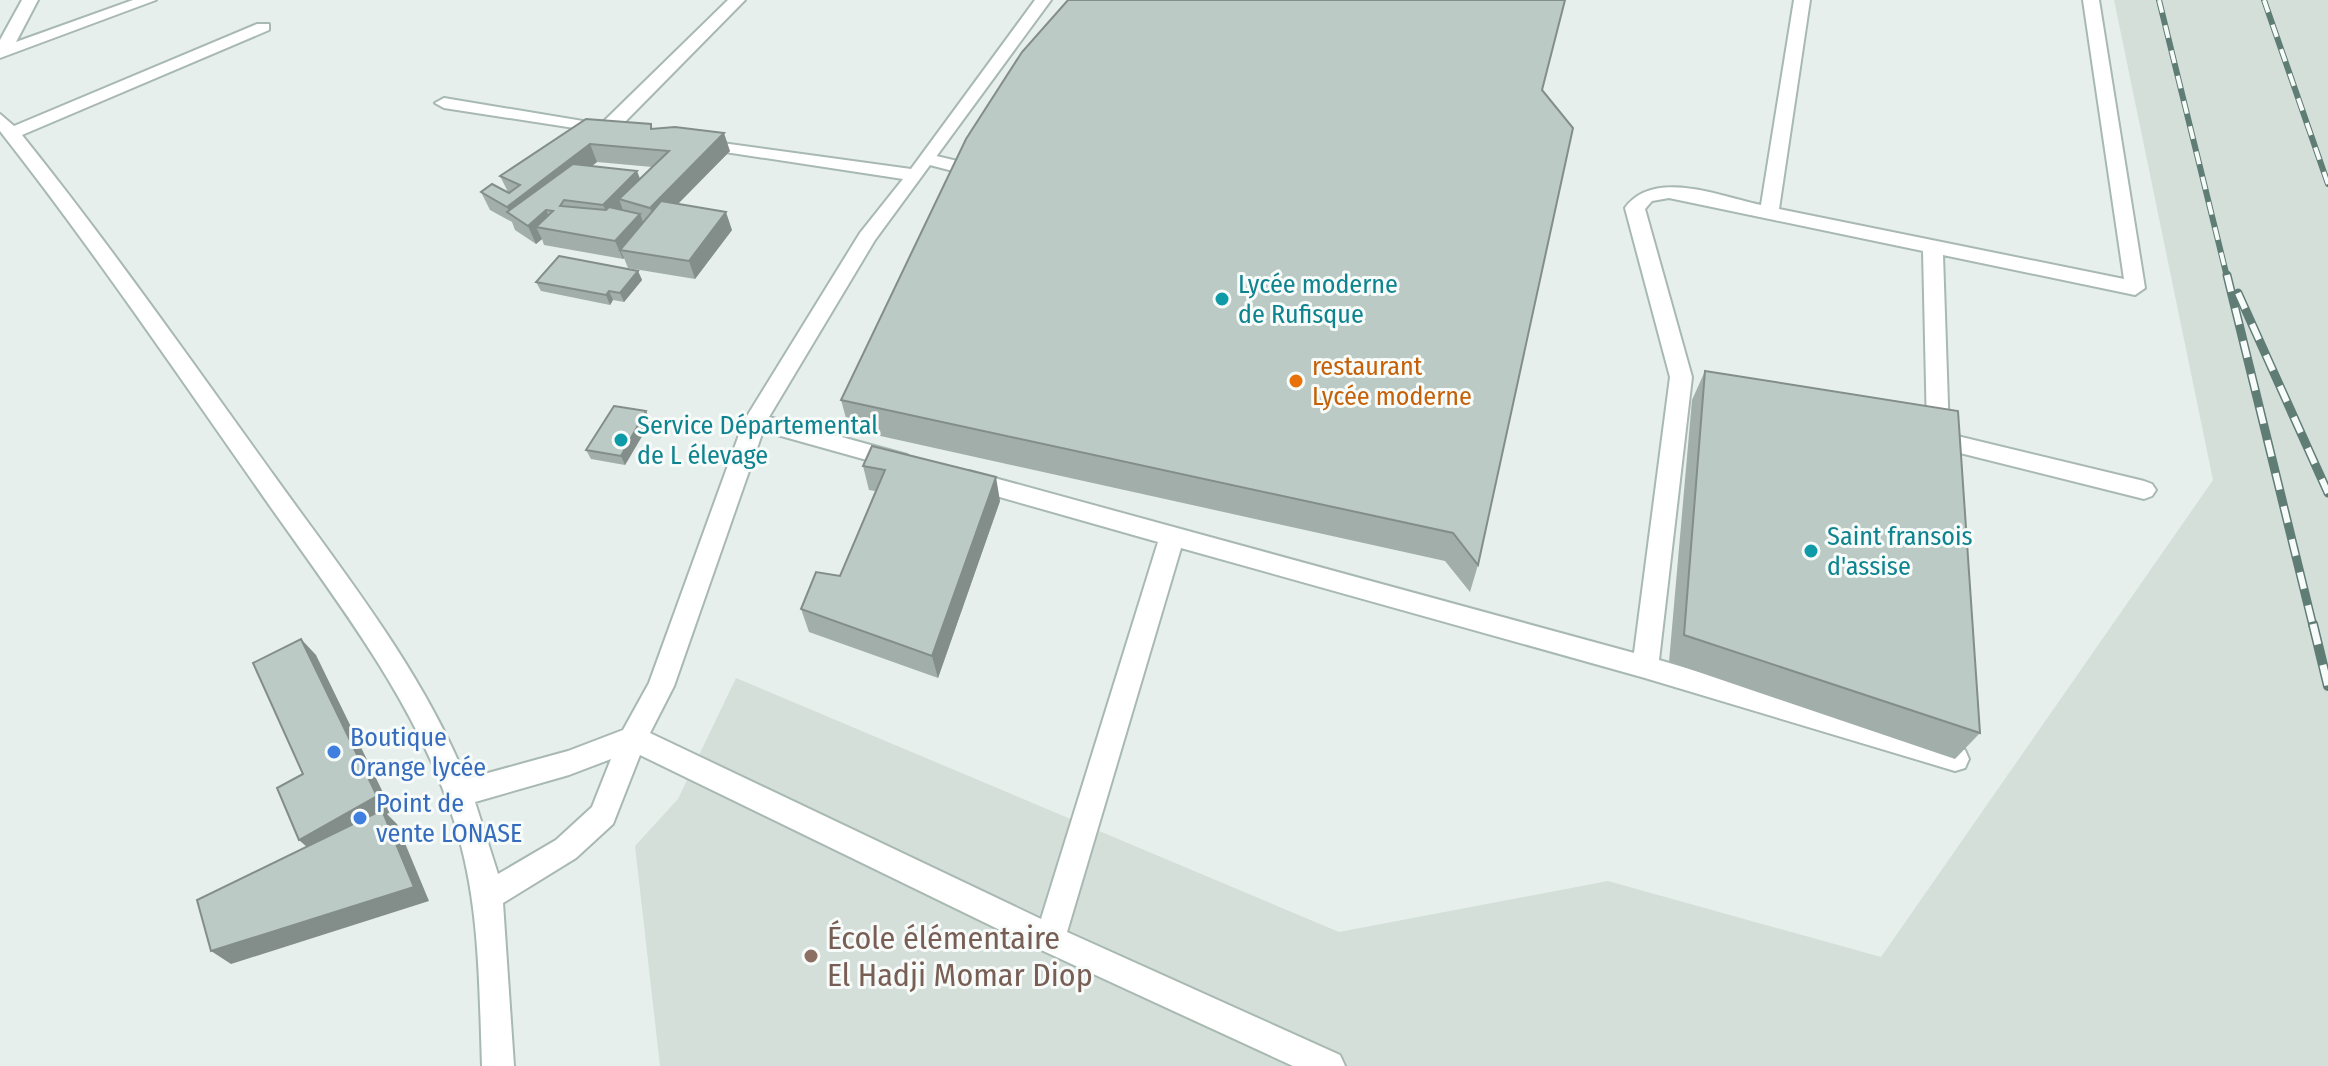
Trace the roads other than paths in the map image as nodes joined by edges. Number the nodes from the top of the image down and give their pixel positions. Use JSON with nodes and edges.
{"nodes":[{"id":1,"x":30,"y":0,"type":"edge"},
{"id":2,"x":148,"y":0,"type":"edge"},
{"id":3,"x":737,"y":0,"type":"edge"},
{"id":4,"x":1043,"y":0,"type":"edge"},
{"id":5,"x":1802,"y":0,"type":"edge"},
{"id":6,"x":2091,"y":0,"type":"edge"},
{"id":7,"x":263,"y":27,"type":"dead end"},
{"id":8,"x":1,"y":52,"type":"edge"},
{"id":9,"x":444,"y":103,"type":"dead end"},
{"id":10,"x":605,"y":130,"type":"junction"},
{"id":11,"x":636,"y":134,"type":"edge"},
{"id":12,"x":8,"y":137,"type":"edge"},
{"id":13,"x":683,"y":141,"type":"edge"},
{"id":14,"x":922,"y":167,"type":"junction"},
{"id":15,"x":1009,"y":181,"type":"edge"},
{"id":16,"x":1769,"y":213,"type":"junction"},
{"id":17,"x":1933,"y":246,"type":"junction"},
{"id":18,"x":755,"y":421,"type":"junction"},
{"id":19,"x":1908,"y":432,"type":"edge"},
{"id":20,"x":1938,"y":440,"type":"junction"},
{"id":21,"x":919,"y":466,"type":"edge"},
{"id":22,"x":948,"y":475,"type":"edge"},
{"id":23,"x":2144,"y":490,"type":"dead end"},
{"id":24,"x":1172,"y":537,"type":"junction"},
{"id":25,"x":1645,"y":667,"type":"junction"},
{"id":26,"x":633,"y":738,"type":"junction"},
{"id":27,"x":1955,"y":759,"type":"edge"},
{"id":28,"x":457,"y":794,"type":"junction"},
{"id":29,"x":487,"y":897,"type":"junction"},
{"id":30,"x":1050,"y":939,"type":"junction"},
{"id":31,"x":498,"y":1066,"type":"edge"},
{"id":32,"x":1329,"y":1066,"type":"edge"}],
"edges":[{"from":1,"to":8,"type":"street"},
{"from":2,"to":8,"type":"street"},
{"from":3,"to":10,"type":"street"},
{"from":4,"to":14,"type":"street"},
{"from":5,"to":16,"type":"street"},
{"from":6,"to":17,"type":"street"},
{"from":7,"to":12,"type":"street"},
{"from":9,"to":10,"type":"street"},
{"from":10,"to":11,"type":"street"},
{"from":12,"to":28,"type":"street"},
{"from":13,"to":14,"type":"street"},
{"from":14,"to":15,"type":"street"},
{"from":14,"to":18,"type":"street"},
{"from":16,"to":17,"type":"street"},
{"from":16,"to":25,"type":"street"},
{"from":17,"to":20,"type":"street"},
{"from":18,"to":21,"type":"street"},
{"from":18,"to":26,"type":"street"},
{"from":19,"to":20,"type":"street"},
{"from":20,"to":23,"type":"street"},
{"from":22,"to":24,"type":"street"},
{"from":24,"to":25,"type":"street"},
{"from":24,"to":30,"type":"street"},
{"from":25,"to":27,"type":"street"},
{"from":26,"to":28,"type":"street"},
{"from":26,"to":29,"type":"street"},
{"from":26,"to":30,"type":"street"},
{"from":28,"to":29,"type":"street"},
{"from":29,"to":31,"type":"street"},
{"from":30,"to":32,"type":"street"}]}
